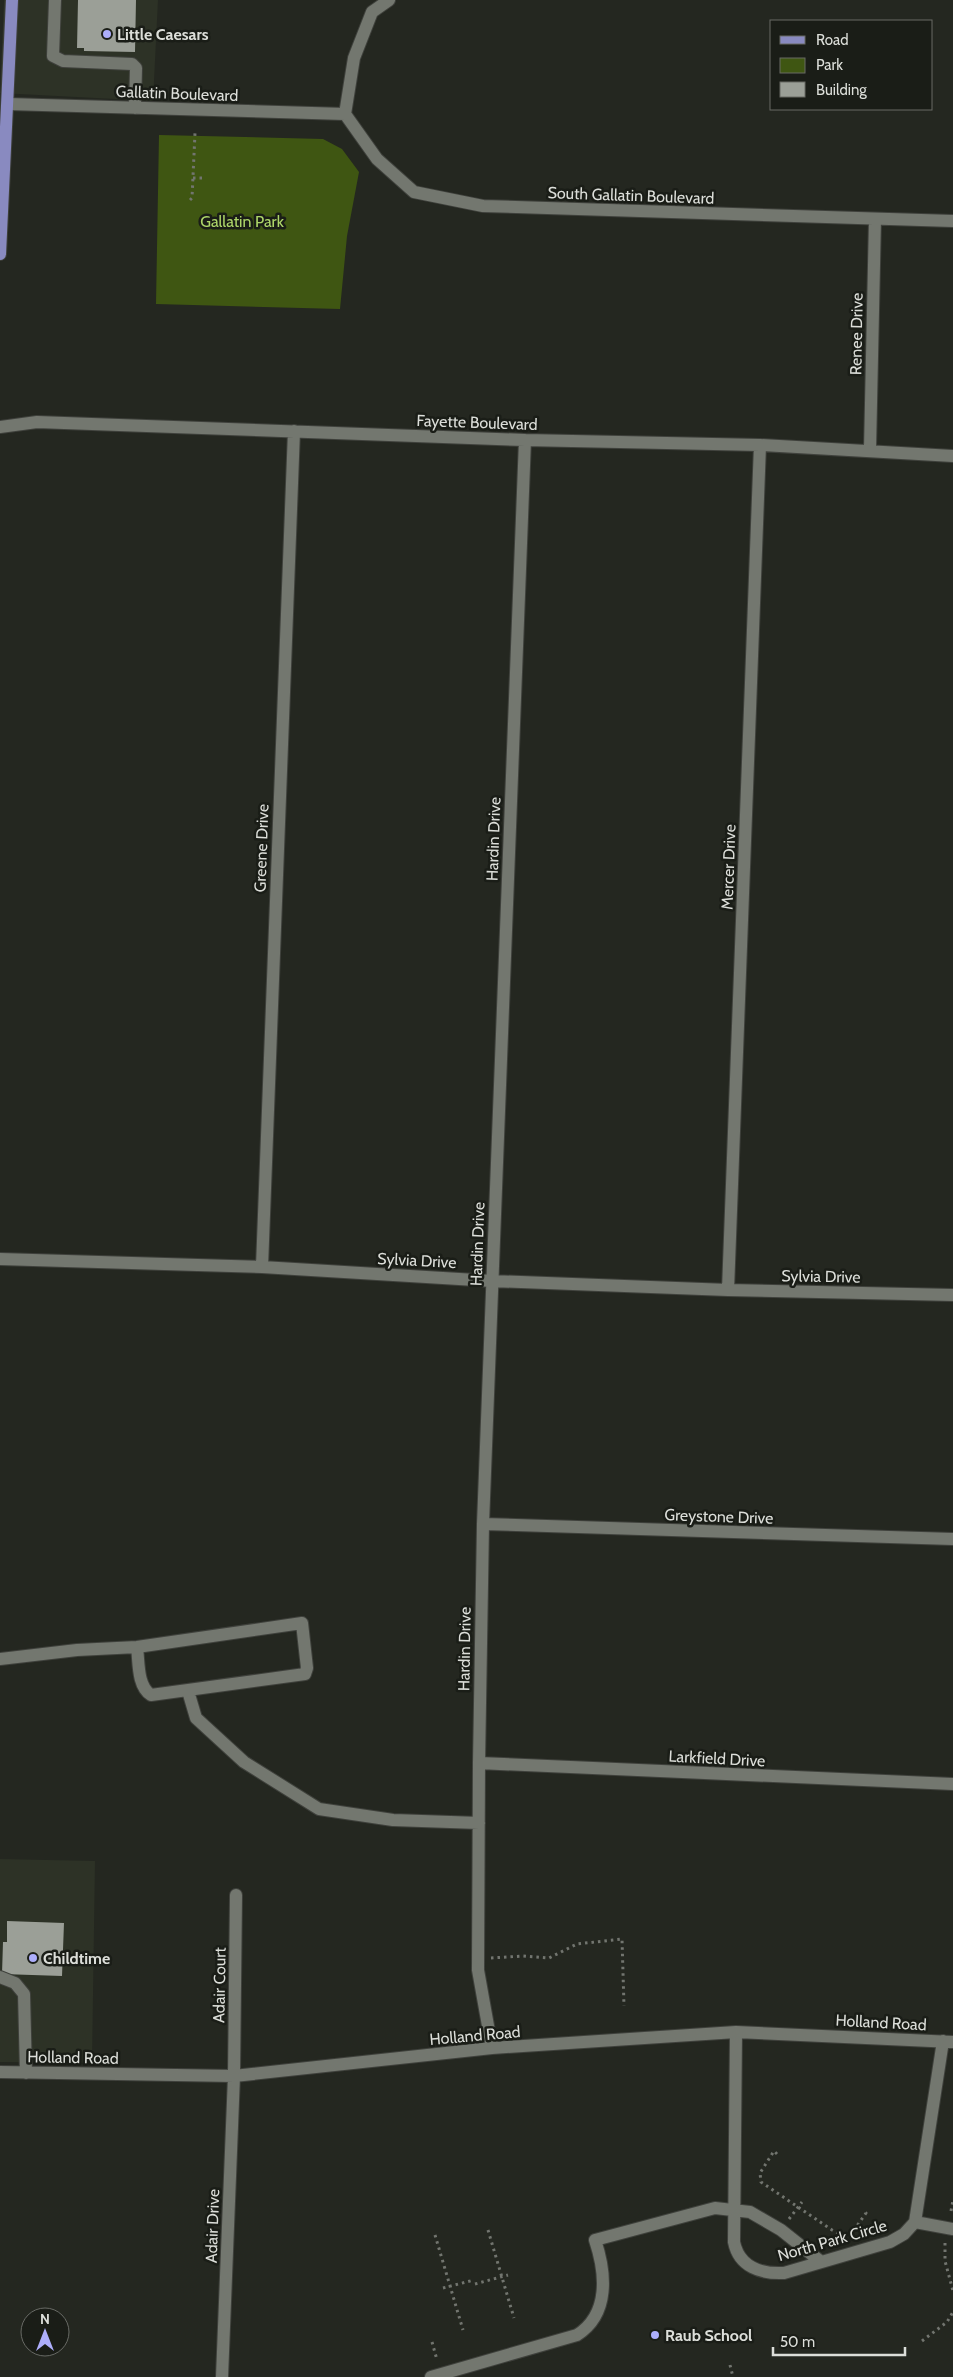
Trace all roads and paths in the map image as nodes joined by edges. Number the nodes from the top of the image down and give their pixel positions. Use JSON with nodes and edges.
{"nodes":[{"id":1,"x":12,"y":0,"type":"edge"},
{"id":2,"x":55,"y":0,"type":"edge"},
{"id":3,"x":389,"y":0,"type":"edge"},
{"id":4,"x":8,"y":104,"type":"junction"},
{"id":5,"x":135,"y":108,"type":"junction"},
{"id":6,"x":345,"y":114,"type":"junction"},
{"id":7,"x":194,"y":133,"type":"dead end"},
{"id":8,"x":193,"y":178,"type":"junction"},
{"id":9,"x":203,"y":178,"type":"dead end"},
{"id":10,"x":2,"y":195,"type":"edge"},
{"id":11,"x":190,"y":200,"type":"dead end"},
{"id":12,"x":875,"y":219,"type":"junction"},
{"id":13,"x":953,"y":221,"type":"edge"},
{"id":14,"x":0,"y":254,"type":"edge"},
{"id":15,"x":0,"y":427,"type":"edge"},
{"id":16,"x":294,"y":431,"type":"junction"},
{"id":17,"x":525,"y":440,"type":"junction"},
{"id":18,"x":760,"y":444,"type":"junction"},
{"id":19,"x":870,"y":449,"type":"junction"},
{"id":20,"x":953,"y":456,"type":"edge"},
{"id":21,"x":0,"y":1259,"type":"edge"},
{"id":22,"x":262,"y":1267,"type":"junction"},
{"id":23,"x":492,"y":1281,"type":"junction"},
{"id":24,"x":728,"y":1290,"type":"junction"},
{"id":25,"x":953,"y":1295,"type":"edge"},
{"id":26,"x":483,"y":1524,"type":"junction"},
{"id":27,"x":953,"y":1539,"type":"edge"},
{"id":28,"x":137,"y":1647,"type":"junction"},
{"id":29,"x":0,"y":1659,"type":"edge"},
{"id":30,"x":188,"y":1691,"type":"junction"},
{"id":31,"x":479,"y":1763,"type":"junction"},
{"id":32,"x":953,"y":1784,"type":"edge"},
{"id":33,"x":479,"y":1823,"type":"junction"},
{"id":34,"x":236,"y":1895,"type":"dead end"},
{"id":35,"x":478,"y":1958,"type":"junction"},
{"id":36,"x":0,"y":1977,"type":"edge"},
{"id":37,"x":624,"y":2006,"type":"dead end"},
{"id":38,"x":736,"y":2032,"type":"junction"},
{"id":39,"x":948,"y":2041,"type":"edge"},
{"id":40,"x":492,"y":2048,"type":"junction"},
{"id":41,"x":0,"y":2072,"type":"edge"},
{"id":42,"x":26,"y":2073,"type":"junction"},
{"id":43,"x":234,"y":2076,"type":"junction"},
{"id":44,"x":778,"y":2154,"type":"dead end"},
{"id":45,"x":953,"y":2200,"type":"edge"},
{"id":46,"x":802,"y":2202,"type":"dead end"},
{"id":47,"x":798,"y":2207,"type":"junction"},
{"id":48,"x":735,"y":2210,"type":"junction"},
{"id":49,"x":862,"y":2211,"type":"dead end"},
{"id":50,"x":951,"y":2211,"type":"dead end"},
{"id":51,"x":915,"y":2222,"type":"junction"},
{"id":52,"x":953,"y":2229,"type":"edge"},
{"id":53,"x":488,"y":2230,"type":"dead end"},
{"id":54,"x":436,"y":2235,"type":"dead end"},
{"id":55,"x":945,"y":2243,"type":"dead end"},
{"id":56,"x":820,"y":2261,"type":"junction"},
{"id":57,"x":508,"y":2275,"type":"dead end"},
{"id":58,"x":501,"y":2276,"type":"junction"},
{"id":59,"x":474,"y":2280,"type":"dead end"},
{"id":60,"x":475,"y":2284,"type":"dead end"},
{"id":61,"x":450,"y":2286,"type":"junction"},
{"id":62,"x":444,"y":2288,"type":"dead end"},
{"id":63,"x":953,"y":2291,"type":"edge"},
{"id":64,"x":953,"y":2312,"type":"edge"},
{"id":65,"x":514,"y":2318,"type":"dead end"},
{"id":66,"x":463,"y":2330,"type":"dead end"},
{"id":67,"x":922,"y":2341,"type":"dead end"},
{"id":68,"x":432,"y":2342,"type":"dead end"},
{"id":69,"x":438,"y":2364,"type":"dead end"},
{"id":70,"x":730,"y":2365,"type":"dead end"},
{"id":71,"x":222,"y":2377,"type":"edge"},
{"id":72,"x":431,"y":2377,"type":"edge"},
{"id":73,"x":733,"y":2377,"type":"edge"}],
"edges":[{"from":1,"to":4,"type":"main road"},
{"from":2,"to":5,"type":"street"},
{"from":3,"to":6,"type":"street"},
{"from":4,"to":5,"type":"street","name":"Gallatin Boulevard"},
{"from":4,"to":10,"type":"main road"},
{"from":5,"to":6,"type":"street","name":"Gallatin Boulevard"},
{"from":6,"to":12,"type":"street","name":"South Gallatin Boulevard"},
{"from":7,"to":8,"type":"path"},
{"from":8,"to":9,"type":"path"},
{"from":8,"to":11,"type":"path"},
{"from":10,"to":14,"type":"main road"},
{"from":12,"to":13,"type":"street","name":"South Gallatin Boulevard"},
{"from":12,"to":19,"type":"street","name":"Renee Drive"},
{"from":15,"to":16,"type":"street","name":"Fayette Boulevard"},
{"from":16,"to":17,"type":"street","name":"Fayette Boulevard"},
{"from":16,"to":22,"type":"street","name":"Greene Drive"},
{"from":17,"to":18,"type":"street","name":"Fayette Boulevard"},
{"from":17,"to":23,"type":"street","name":"Hardin Drive"},
{"from":18,"to":19,"type":"street","name":"Fayette Boulevard"},
{"from":18,"to":24,"type":"street","name":"Mercer Drive"},
{"from":19,"to":20,"type":"street","name":"Fayette Boulevard"},
{"from":21,"to":22,"type":"street","name":"Sylvia Drive"},
{"from":22,"to":23,"type":"street","name":"Sylvia Drive"},
{"from":23,"to":24,"type":"street","name":"Sylvia Drive"},
{"from":23,"to":26,"type":"street","name":"Hardin Drive"},
{"from":24,"to":25,"type":"street","name":"Sylvia Drive"},
{"from":26,"to":27,"type":"street","name":"Greystone Drive"},
{"from":26,"to":31,"type":"street","name":"Hardin Drive"},
{"from":28,"to":29,"type":"street"},
{"from":28,"to":30,"type":"street"},
{"from":28,"to":30,"type":"street"},
{"from":30,"to":33,"type":"street"},
{"from":31,"to":32,"type":"street","name":"Larkfield Drive"},
{"from":31,"to":33,"type":"street","name":"Hardin Drive"},
{"from":33,"to":35,"type":"street","name":"Hardin Drive"},
{"from":34,"to":43,"type":"street","name":"Adair Court"},
{"from":35,"to":37,"type":"path"},
{"from":35,"to":40,"type":"street","name":"Hardin Drive"},
{"from":36,"to":42,"type":"street"},
{"from":38,"to":39,"type":"street","name":"Holland Road"},
{"from":38,"to":40,"type":"street","name":"Holland Road"},
{"from":38,"to":48,"type":"street","name":"North Park Circle"},
{"from":39,"to":51,"type":"street"},
{"from":40,"to":43,"type":"street","name":"Holland Road"},
{"from":41,"to":42,"type":"street","name":"Holland Road"},
{"from":42,"to":43,"type":"street","name":"Holland Road"},
{"from":43,"to":71,"type":"street","name":"Adair Drive"},
{"from":44,"to":47,"type":"path"},
{"from":45,"to":50,"type":"path"},
{"from":46,"to":47,"type":"path"},
{"from":47,"to":49,"type":"path"},
{"from":48,"to":56,"type":"street"},
{"from":48,"to":56,"type":"street","name":"North Park Circle"},
{"from":48,"to":72,"type":"street"},
{"from":51,"to":52,"type":"street"},
{"from":51,"to":56,"type":"street","name":"North Park Circle"},
{"from":53,"to":58,"type":"path"},
{"from":54,"to":61,"type":"path"},
{"from":55,"to":63,"type":"path"},
{"from":57,"to":58,"type":"path"},
{"from":58,"to":60,"type":"path"},
{"from":58,"to":65,"type":"path"},
{"from":59,"to":61,"type":"path"},
{"from":61,"to":62,"type":"path"},
{"from":61,"to":66,"type":"path"},
{"from":64,"to":67,"type":"path"},
{"from":68,"to":69,"type":"path"},
{"from":70,"to":73,"type":"path"}]}
